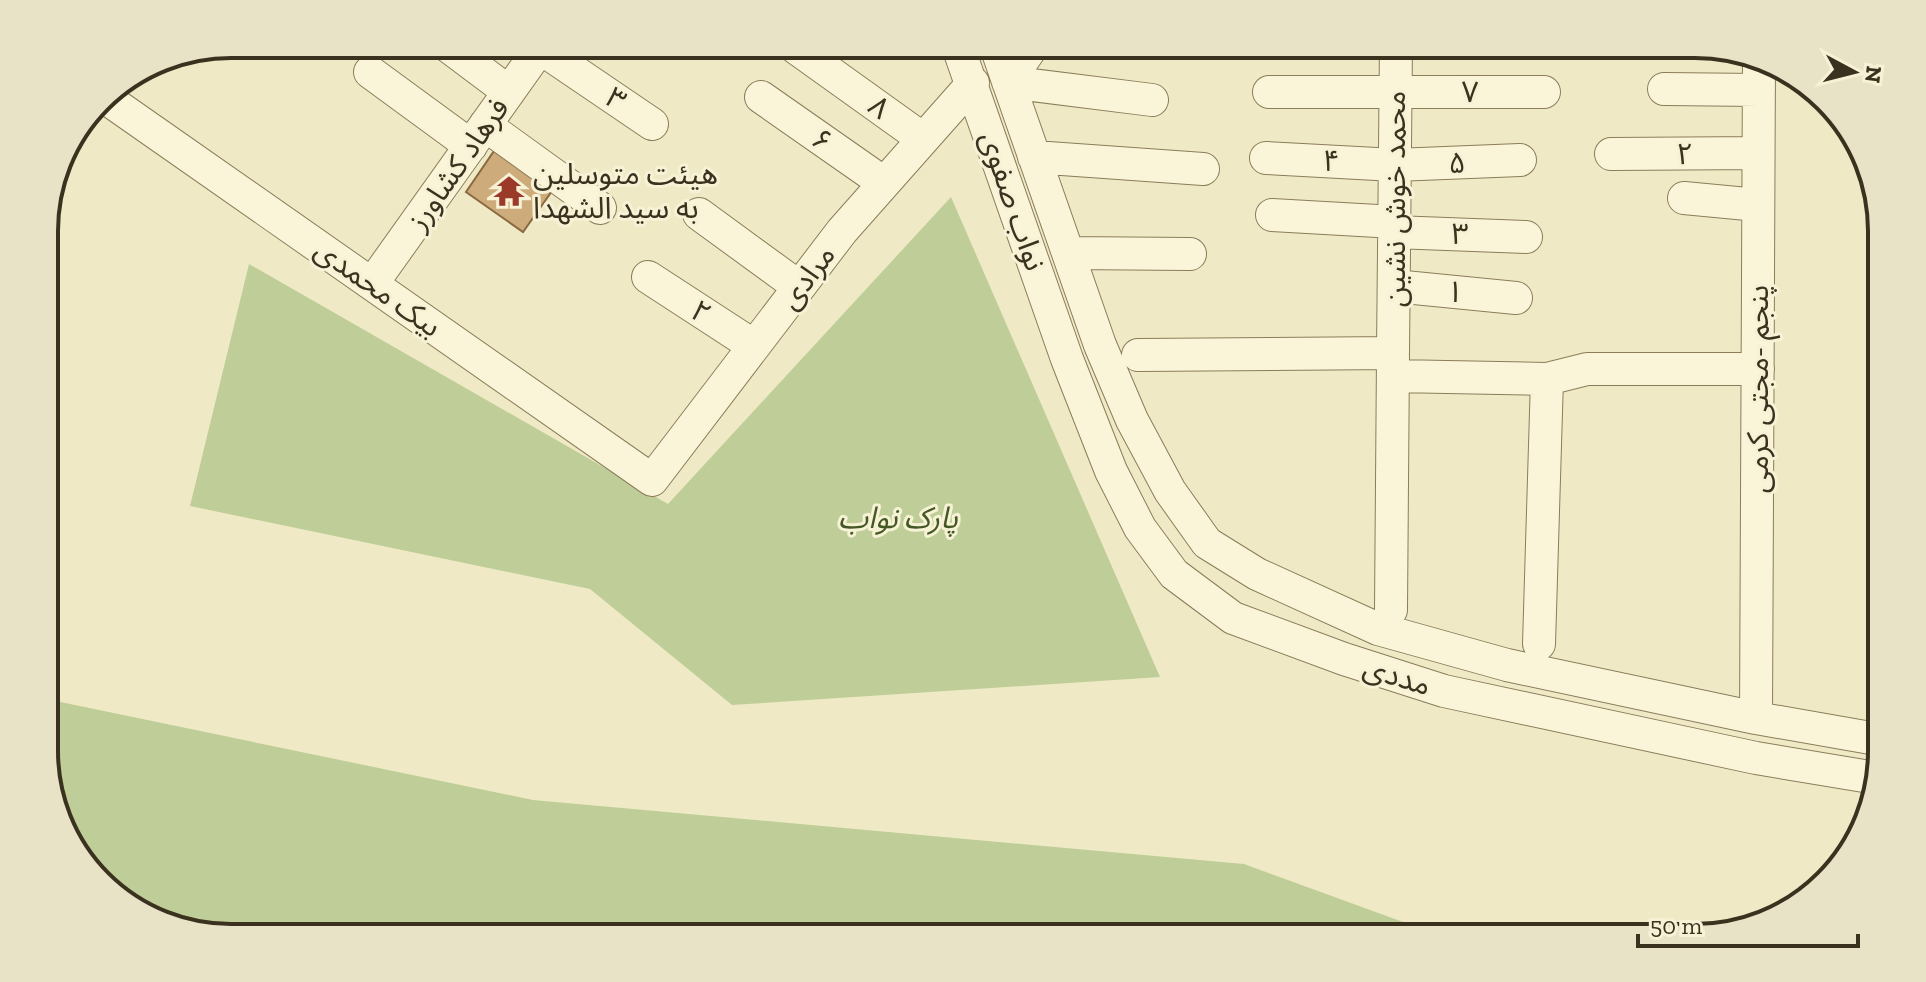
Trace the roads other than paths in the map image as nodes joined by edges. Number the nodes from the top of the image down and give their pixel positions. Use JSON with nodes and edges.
{"nodes":[{"id":1,"x":464,"y":58,"type":"edge"},
{"id":2,"x":533,"y":58,"type":"edge"},
{"id":3,"x":558,"y":58,"type":"edge"},
{"id":4,"x":810,"y":58,"type":"edge"},
{"id":5,"x":963,"y":58,"type":"edge"},
{"id":6,"x":1000,"y":58,"type":"edge"},
{"id":7,"x":1024,"y":58,"type":"edge"},
{"id":8,"x":1396,"y":58,"type":"edge"},
{"id":9,"x":370,"y":72,"type":"dead end"},
{"id":10,"x":1759,"y":74,"type":"edge"},
{"id":11,"x":1008,"y":82,"type":"junction"},
{"id":12,"x":973,"y":83,"type":"junction"},
{"id":13,"x":1664,"y":89,"type":"dead end"},
{"id":14,"x":1395,"y":91,"type":"junction"},
{"id":15,"x":509,"y":92,"type":"junction"},
{"id":16,"x":1269,"y":92,"type":"dead end"},
{"id":17,"x":1544,"y":92,"type":"dead end"},
{"id":18,"x":761,"y":97,"type":"dead end"},
{"id":19,"x":1152,"y":100,"type":"dead end"},
{"id":20,"x":114,"y":104,"type":"edge"},
{"id":21,"x":652,"y":124,"type":"dead end"},
{"id":22,"x":478,"y":135,"type":"junction"},
{"id":23,"x":923,"y":139,"type":"junction"},
{"id":24,"x":1758,"y":153,"type":"junction"},
{"id":25,"x":1611,"y":154,"type":"dead end"},
{"id":26,"x":1034,"y":157,"type":"junction"},
{"id":27,"x":1266,"y":158,"type":"dead end"},
{"id":28,"x":1520,"y":160,"type":"dead end"},
{"id":29,"x":1395,"y":165,"type":"junction"},
{"id":30,"x":1203,"y":169,"type":"dead end"},
{"id":31,"x":884,"y":183,"type":"junction"},
{"id":32,"x":1684,"y":198,"type":"dead end"},
{"id":33,"x":1758,"y":205,"type":"junction"},
{"id":34,"x":600,"y":208,"type":"dead end"},
{"id":35,"x":699,"y":214,"type":"dead end"},
{"id":36,"x":1272,"y":215,"type":"dead end"},
{"id":37,"x":1394,"y":227,"type":"junction"},
{"id":38,"x":1526,"y":237,"type":"dead end"},
{"id":39,"x":1068,"y":253,"type":"junction"},
{"id":40,"x":1190,"y":254,"type":"dead end"},
{"id":41,"x":648,"y":277,"type":"dead end"},
{"id":42,"x":372,"y":284,"type":"junction"},
{"id":43,"x":1394,"y":286,"type":"junction"},
{"id":44,"x":799,"y":287,"type":"junction"},
{"id":45,"x":1516,"y":298,"type":"dead end"},
{"id":46,"x":1100,"y":345,"type":"junction"},
{"id":47,"x":754,"y":346,"type":"junction"},
{"id":48,"x":1138,"y":355,"type":"dead end"},
{"id":49,"x":1067,"y":359,"type":"junction"},
{"id":50,"x":1394,"y":364,"type":"junction"},
{"id":51,"x":1758,"y":369,"type":"junction"},
{"id":52,"x":1547,"y":379,"type":"junction"},
{"id":53,"x":652,"y":480,"type":"joint"},
{"id":54,"x":1391,"y":610,"type":"dead end"},
{"id":55,"x":1539,"y":644,"type":"dead end"},
{"id":56,"x":1756,"y":718,"type":"junction"},
{"id":57,"x":1868,"y":738,"type":"edge"},
{"id":58,"x":1866,"y":776,"type":"edge"}],
"edges":[{"from":1,"to":15,"type":"street"},
{"from":2,"to":15,"type":"street","name":"فرهاد کشاورز"},
{"from":3,"to":21,"type":"street","name":"۳"},
{"from":4,"to":23,"type":"street","name":"۸"},
{"from":5,"to":12,"type":"street","name":"نواب صفوی"},
{"from":6,"to":11,"type":"street","name":"نواب صفوی"},
{"from":7,"to":11,"type":"street"},
{"from":8,"to":14,"type":"street","name":"محمد خوش نشین"},
{"from":9,"to":22,"type":"street"},
{"from":10,"to":13,"type":"street"},
{"from":10,"to":24,"type":"street","name":"پنجم -مجتی کرمی"},
{"from":11,"to":19,"type":"street"},
{"from":11,"to":26,"type":"street","name":"نواب صفوی"},
{"from":12,"to":23,"type":"street","name":"مرادی"},
{"from":12,"to":49,"type":"street","name":"نواب صفوی"},
{"from":14,"to":16,"type":"street"},
{"from":14,"to":17,"type":"street","name":"۷"},
{"from":14,"to":29,"type":"street","name":"محمد خوش نشین"},
{"from":15,"to":22,"type":"street","name":"فرهاد کشاورز"},
{"from":18,"to":31,"type":"street","name":"۶"},
{"from":20,"to":42,"type":"street","name":"بیک محمدی"},
{"from":22,"to":34,"type":"street"},
{"from":22,"to":42,"type":"street","name":"فرهاد کشاورز"},
{"from":23,"to":31,"type":"street","name":"مرادی"},
{"from":24,"to":25,"type":"street","name":"۲"},
{"from":24,"to":33,"type":"street","name":"پنجم -مجتی کرمی"},
{"from":26,"to":30,"type":"street"},
{"from":26,"to":39,"type":"street","name":"نواب صفوی"},
{"from":27,"to":29,"type":"street","name":"۴"},
{"from":28,"to":29,"type":"street","name":"۵"},
{"from":29,"to":37,"type":"street","name":"محمد خوش نشین"},
{"from":31,"to":44,"type":"street","name":"مرادی"},
{"from":32,"to":33,"type":"street"},
{"from":33,"to":51,"type":"street","name":"پنجم -مجتی کرمی"},
{"from":35,"to":44,"type":"street"},
{"from":36,"to":37,"type":"street"},
{"from":37,"to":38,"type":"street","name":"۳"},
{"from":37,"to":43,"type":"street","name":"محمد خوش نشین"},
{"from":39,"to":40,"type":"street"},
{"from":39,"to":46,"type":"street","name":"نواب صفوی"},
{"from":41,"to":47,"type":"street","name":"۲"},
{"from":42,"to":53,"type":"street","name":"بیک محمدی"},
{"from":43,"to":45,"type":"street","name":"۱"},
{"from":43,"to":50,"type":"street","name":"محمد خوش نشین"},
{"from":44,"to":47,"type":"street","name":"مرادی"},
{"from":46,"to":49,"type":"street"},
{"from":46,"to":56,"type":"street","name":"مددی"},
{"from":47,"to":53,"type":"street","name":"مرادی"},
{"from":48,"to":50,"type":"street"},
{"from":49,"to":58,"type":"street","name":"مددی"},
{"from":50,"to":52,"type":"street"},
{"from":50,"to":54,"type":"street","name":"محمد خوش نشین"},
{"from":51,"to":52,"type":"street"},
{"from":51,"to":56,"type":"street","name":"پنجم -مجتی کرمی"},
{"from":52,"to":55,"type":"street"},
{"from":56,"to":57,"type":"street","name":"مددی"}]}
